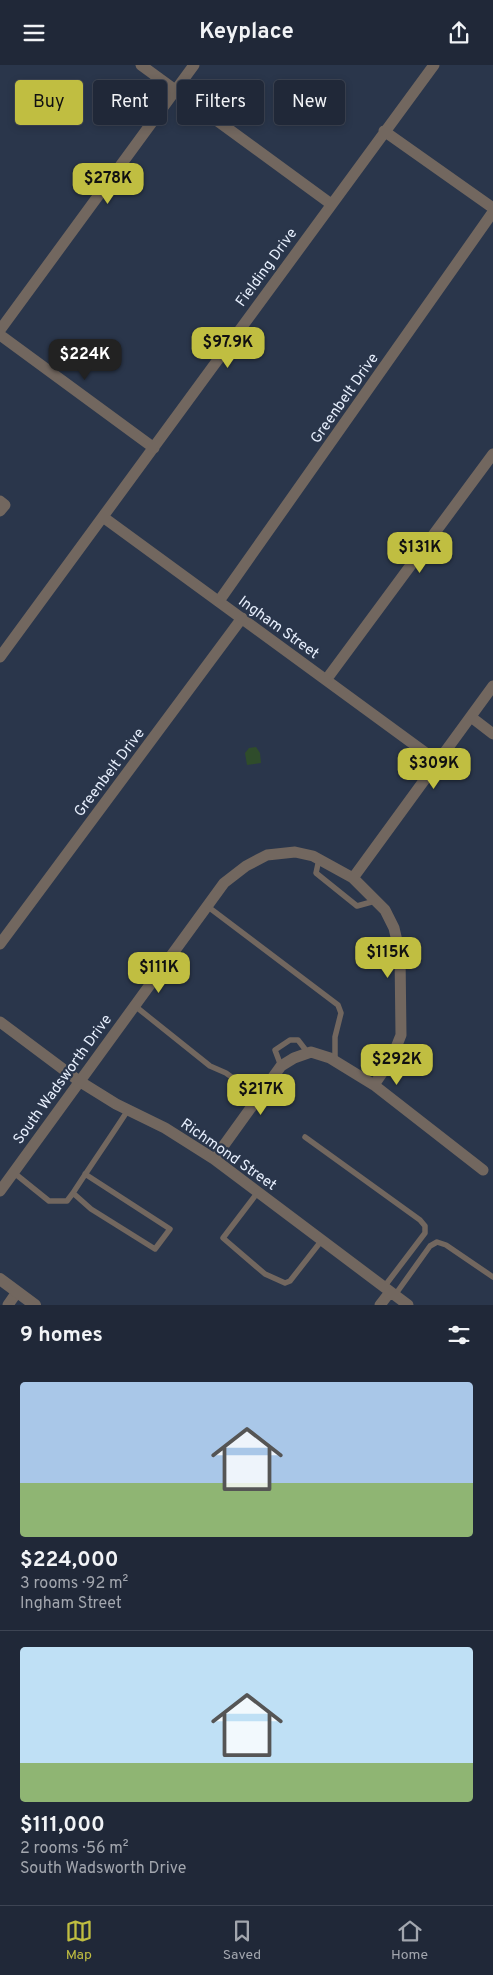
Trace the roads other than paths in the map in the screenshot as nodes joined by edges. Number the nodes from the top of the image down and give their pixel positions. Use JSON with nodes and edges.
{"nodes":[{"id":1,"x":141,"y":65,"type":"edge"},
{"id":2,"x":194,"y":65,"type":"edge"},
{"id":3,"x":434,"y":65,"type":"edge"},
{"id":4,"x":176,"y":91,"type":"junction"},
{"id":5,"x":384,"y":131,"type":"junction"},
{"id":6,"x":330,"y":204,"type":"junction"},
{"id":7,"x":493,"y":208,"type":"edge"},
{"id":8,"x":493,"y":212,"type":"edge"},
{"id":9,"x":0,"y":330,"type":"edge"},
{"id":10,"x":0,"y":335,"type":"edge"},
{"id":11,"x":154,"y":448,"type":"junction"},
{"id":12,"x":493,"y":454,"type":"edge"},
{"id":13,"x":0,"y":501,"type":"edge"},
{"id":14,"x":0,"y":511,"type":"edge"},
{"id":15,"x":103,"y":517,"type":"junction"},
{"id":16,"x":219,"y":601,"type":"junction"},
{"id":17,"x":242,"y":618,"type":"junction"},
{"id":18,"x":0,"y":657,"type":"edge"},
{"id":19,"x":326,"y":680,"type":"junction"},
{"id":20,"x":493,"y":686,"type":"edge"},
{"id":21,"x":470,"y":717,"type":"junction"},
{"id":22,"x":493,"y":733,"type":"edge"},
{"id":23,"x":438,"y":762,"type":"junction"},
{"id":24,"x":319,"y":859,"type":"junction"},
{"id":25,"x":353,"y":878,"type":"junction"},
{"id":26,"x":376,"y":901,"type":"junction"},
{"id":27,"x":207,"y":906,"type":"junction"},
{"id":28,"x":0,"y":944,"type":"edge"},
{"id":29,"x":135,"y":1006,"type":"junction"},
{"id":30,"x":0,"y":1022,"type":"edge"},
{"id":31,"x":308,"y":1053,"type":"junction"},
{"id":32,"x":334,"y":1061,"type":"junction"},
{"id":33,"x":281,"y":1065,"type":"junction"},
{"id":34,"x":79,"y":1081,"type":"junction"},
{"id":35,"x":374,"y":1085,"type":"junction"},
{"id":36,"x":259,"y":1097,"type":"junction"},
{"id":37,"x":128,"y":1110,"type":"junction"},
{"id":38,"x":305,"y":1137,"type":"dead end"},
{"id":39,"x":214,"y":1159,"type":"junction"},
{"id":40,"x":483,"y":1170,"type":"dead end"},
{"id":41,"x":13,"y":1172,"type":"junction"},
{"id":42,"x":85,"y":1174,"type":"junction"},
{"id":43,"x":0,"y":1191,"type":"edge"},
{"id":44,"x":258,"y":1192,"type":"junction"},
{"id":45,"x":73,"y":1193,"type":"junction"},
{"id":46,"x":322,"y":1240,"type":"junction"},
{"id":47,"x":493,"y":1277,"type":"edge"},
{"id":48,"x":0,"y":1279,"type":"edge"},
{"id":49,"x":389,"y":1291,"type":"junction"},
{"id":50,"x":17,"y":1292,"type":"junction"},
{"id":51,"x":8,"y":1305,"type":"edge"},
{"id":52,"x":36,"y":1305,"type":"edge"},
{"id":53,"x":380,"y":1305,"type":"edge"},
{"id":54,"x":408,"y":1305,"type":"edge"}],
"edges":[{"from":1,"to":4,"type":"street"},
{"from":2,"to":4,"type":"street"},
{"from":3,"to":5,"type":"street","name":"Fielding Drive"},
{"from":4,"to":6,"type":"street"},
{"from":4,"to":9,"type":"street"},
{"from":5,"to":6,"type":"street","name":"Fielding Drive"},
{"from":5,"to":7,"type":"street"},
{"from":6,"to":11,"type":"street","name":"Fielding Drive"},
{"from":8,"to":16,"type":"street","name":"Greenbelt Drive"},
{"from":10,"to":11,"type":"street"},
{"from":11,"to":15,"type":"street","name":"Fielding Drive"},
{"from":12,"to":19,"type":"street"},
{"from":13,"to":14,"type":"street"},
{"from":15,"to":16,"type":"street","name":"Ingham Street"},
{"from":15,"to":18,"type":"street","name":"Fielding Drive"},
{"from":16,"to":17,"type":"street","name":"Ingham Street"},
{"from":17,"to":19,"type":"street","name":"Ingham Street"},
{"from":17,"to":28,"type":"street","name":"Greenbelt Drive"},
{"from":19,"to":23,"type":"street","name":"Ingham Street"},
{"from":20,"to":21,"type":"street"},
{"from":21,"to":22,"type":"street"},
{"from":21,"to":23,"type":"street"},
{"from":23,"to":25,"type":"street"},
{"from":24,"to":25,"type":"street","name":"South Wadsworth Drive"},
{"from":24,"to":26,"type":"lane"},
{"from":24,"to":27,"type":"street","name":"South Wadsworth Drive"},
{"from":25,"to":26,"type":"street","name":"South Wadsworth Drive"},
{"from":26,"to":35,"type":"street","name":"South Wadsworth Drive"},
{"from":27,"to":29,"type":"street","name":"South Wadsworth Drive"},
{"from":27,"to":32,"type":"lane"},
{"from":29,"to":34,"type":"street","name":"South Wadsworth Drive"},
{"from":29,"to":36,"type":"lane"},
{"from":30,"to":34,"type":"street","name":"Richmond Street"},
{"from":31,"to":32,"type":"street"},
{"from":31,"to":33,"type":"street"},
{"from":31,"to":33,"type":"lane"},
{"from":32,"to":35,"type":"street"},
{"from":33,"to":36,"type":"street"},
{"from":34,"to":37,"type":"street","name":"Richmond Street"},
{"from":34,"to":41,"type":"street","name":"South Wadsworth Drive"},
{"from":35,"to":40,"type":"street"},
{"from":36,"to":39,"type":"street"},
{"from":37,"to":39,"type":"street","name":"Richmond Street"},
{"from":37,"to":42,"type":"lane"},
{"from":38,"to":49,"type":"lane"},
{"from":39,"to":44,"type":"street","name":"Richmond Street"},
{"from":41,"to":43,"type":"street","name":"South Wadsworth Drive"},
{"from":41,"to":45,"type":"lane"},
{"from":42,"to":45,"type":"lane"},
{"from":42,"to":45,"type":"lane"},
{"from":44,"to":46,"type":"street","name":"Richmond Street"},
{"from":44,"to":46,"type":"lane"},
{"from":46,"to":49,"type":"street","name":"Richmond Street"},
{"from":47,"to":49,"type":"lane"},
{"from":48,"to":50,"type":"street"},
{"from":49,"to":53,"type":"street"},
{"from":49,"to":54,"type":"street","name":"Richmond Street"},
{"from":50,"to":51,"type":"street"},
{"from":50,"to":52,"type":"street"}]}
